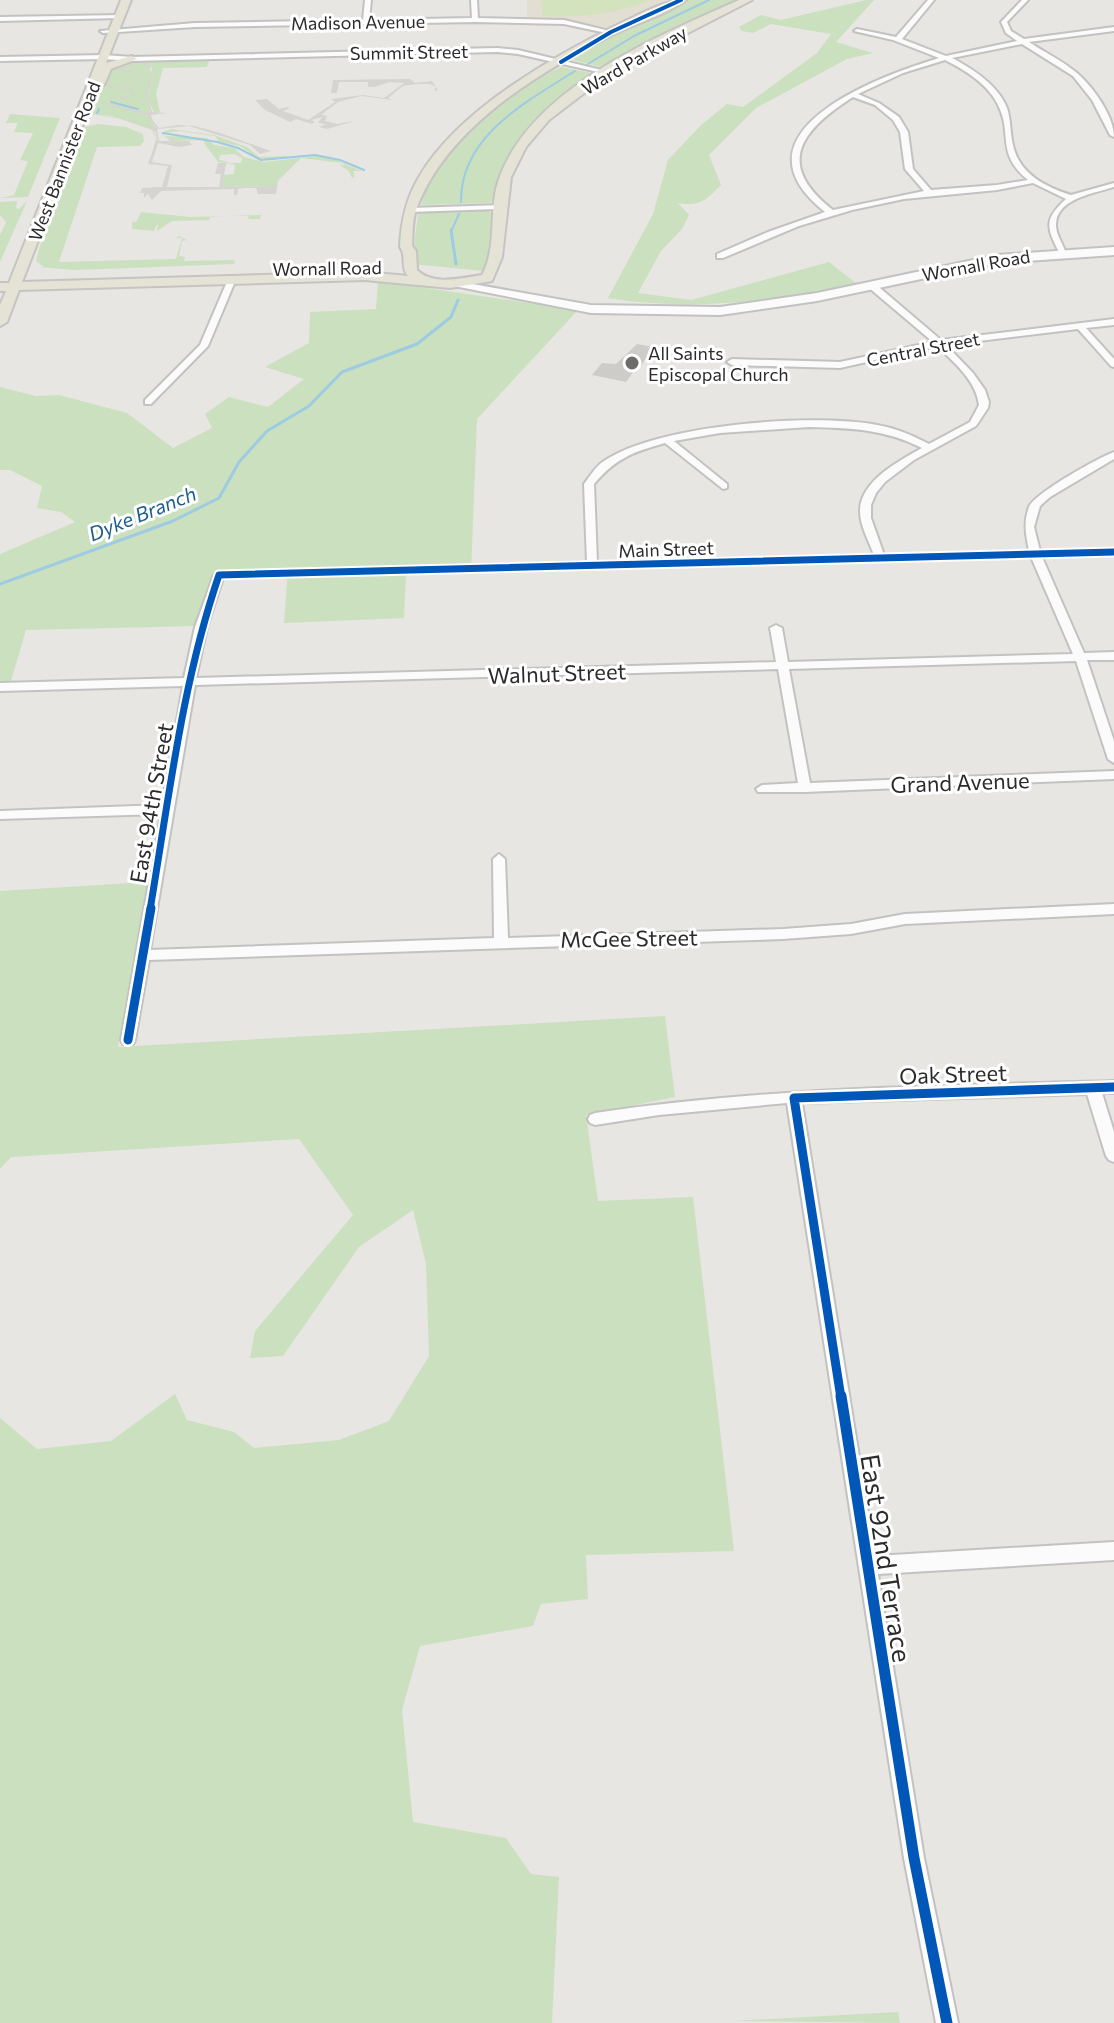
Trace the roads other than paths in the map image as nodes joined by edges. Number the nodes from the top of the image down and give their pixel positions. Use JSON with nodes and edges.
{"nodes":[{"id":1,"x":115,"y":0,"type":"edge"},
{"id":2,"x":126,"y":0,"type":"edge"},
{"id":3,"x":368,"y":0,"type":"edge"},
{"id":4,"x":474,"y":0,"type":"edge"},
{"id":5,"x":681,"y":0,"type":"edge"},
{"id":6,"x":747,"y":0,"type":"edge"},
{"id":7,"x":931,"y":0,"type":"edge"},
{"id":8,"x":1025,"y":0,"type":"edge"},
{"id":9,"x":114,"y":16,"type":"junction"},
{"id":10,"x":0,"y":19,"type":"edge"},
{"id":11,"x":475,"y":20,"type":"junction"},
{"id":12,"x":366,"y":22,"type":"junction"},
{"id":13,"x":1114,"y":29,"type":"edge"},
{"id":14,"x":109,"y":31,"type":"junction"},
{"id":15,"x":857,"y":31,"type":"dead end"},
{"id":16,"x":611,"y":32,"type":"junction"},
{"id":17,"x":899,"y":38,"type":"junction"},
{"id":18,"x":1023,"y":41,"type":"junction"},
{"id":19,"x":209,"y":56,"type":"junction"},
{"id":20,"x":98,"y":57,"type":"junction"},
{"id":21,"x":0,"y":59,"type":"edge"},
{"id":22,"x":132,"y":59,"type":"junction"},
{"id":23,"x":945,"y":59,"type":"junction"},
{"id":24,"x":561,"y":62,"type":"junction"},
{"id":25,"x":607,"y":72,"type":"junction"},
{"id":26,"x":852,"y":94,"type":"junction"},
{"id":27,"x":89,"y":95,"type":"junction"},
{"id":28,"x":1114,"y":135,"type":"edge"},
{"id":29,"x":1035,"y":180,"type":"junction"},
{"id":30,"x":1114,"y":185,"type":"edge"},
{"id":31,"x":1019,"y":186,"type":"junction"},
{"id":32,"x":929,"y":192,"type":"junction"},
{"id":33,"x":1054,"y":193,"type":"junction"},
{"id":34,"x":1071,"y":198,"type":"junction"},
{"id":35,"x":498,"y":207,"type":"junction"},
{"id":36,"x":410,"y":210,"type":"junction"},
{"id":37,"x":830,"y":212,"type":"junction"},
{"id":38,"x":1114,"y":251,"type":"edge"},
{"id":39,"x":1063,"y":252,"type":"junction"},
{"id":40,"x":398,"y":255,"type":"junction"},
{"id":41,"x":720,"y":256,"type":"dead end"},
{"id":42,"x":373,"y":266,"type":"junction"},
{"id":43,"x":414,"y":274,"type":"junction"},
{"id":44,"x":487,"y":278,"type":"junction"},
{"id":45,"x":232,"y":279,"type":"junction"},
{"id":46,"x":6,"y":281,"type":"edge"},
{"id":47,"x":116,"y":284,"type":"junction"},
{"id":48,"x":450,"y":284,"type":"junction"},
{"id":49,"x":871,"y":285,"type":"junction"},
{"id":50,"x":650,"y":310,"type":"junction"},
{"id":51,"x":0,"y":321,"type":"edge"},
{"id":52,"x":1114,"y":322,"type":"edge"},
{"id":53,"x":1079,"y":325,"type":"junction"},
{"id":54,"x":940,"y":343,"type":"junction"},
{"id":55,"x":732,"y":362,"type":"dead end"},
{"id":56,"x":1114,"y":364,"type":"edge"},
{"id":57,"x":148,"y":402,"type":"dead end"},
{"id":58,"x":667,"y":440,"type":"junction"},
{"id":59,"x":931,"y":449,"type":"junction"},
{"id":60,"x":1114,"y":455,"type":"edge"},
{"id":61,"x":723,"y":486,"type":"dead end"},
{"id":62,"x":1114,"y":552,"type":"edge"},
{"id":63,"x":1035,"y":554,"type":"junction"},
{"id":64,"x":880,"y":558,"type":"junction"},
{"id":65,"x":592,"y":567,"type":"junction"},
{"id":66,"x":219,"y":575,"type":"joint"},
{"id":67,"x":776,"y":628,"type":"dead end"},
{"id":68,"x":1114,"y":656,"type":"edge"},
{"id":69,"x":1080,"y":657,"type":"junction"},
{"id":70,"x":784,"y":665,"type":"junction"},
{"id":71,"x":189,"y":684,"type":"junction"},
{"id":72,"x":0,"y":687,"type":"edge"},
{"id":73,"x":1114,"y":759,"type":"edge"},
{"id":74,"x":1114,"y":775,"type":"edge"},
{"id":75,"x":805,"y":788,"type":"junction"},
{"id":76,"x":762,"y":789,"type":"dead end"},
{"id":77,"x":168,"y":809,"type":"junction"},
{"id":78,"x":0,"y":815,"type":"edge"},
{"id":79,"x":499,"y":859,"type":"dead end"},
{"id":80,"x":1114,"y":909,"type":"edge"},
{"id":81,"x":501,"y":941,"type":"junction"},
{"id":82,"x":143,"y":955,"type":"junction"},
{"id":83,"x":128,"y":1040,"type":"dead end"},
{"id":84,"x":1114,"y":1087,"type":"edge"},
{"id":85,"x":1093,"y":1088,"type":"junction"},
{"id":86,"x":794,"y":1098,"type":"junction"},
{"id":87,"x":595,"y":1119,"type":"dead end"},
{"id":88,"x":1114,"y":1156,"type":"edge"},
{"id":89,"x":1114,"y":1551,"type":"edge"},
{"id":90,"x":869,"y":1565,"type":"junction"},
{"id":91,"x":947,"y":2023,"type":"edge"}],
"edges":[{"from":1,"to":9,"type":"main road","name":"West Bannister Road"},
{"from":2,"to":9,"type":"main road","name":"West Bannister Road"},
{"from":3,"to":12,"type":"street"},
{"from":4,"to":11,"type":"street"},
{"from":5,"to":16,"type":"main road","name":"Ward Parkway"},
{"from":6,"to":25,"type":"main road","name":"Ward Parkway"},
{"from":7,"to":17,"type":"street"},
{"from":8,"to":18,"type":"street"},
{"from":9,"to":10,"type":"street"},
{"from":9,"to":14,"type":"main road","name":"West Bannister Road"},
{"from":11,"to":12,"type":"street","name":"Madison Avenue"},
{"from":11,"to":16,"type":"street","name":"Madison Avenue"},
{"from":12,"to":14,"type":"street","name":"Madison Avenue"},
{"from":13,"to":18,"type":"street"},
{"from":14,"to":20,"type":"main road","name":"West Bannister Road"},
{"from":15,"to":17,"type":"street"},
{"from":16,"to":24,"type":"main road","name":"Ward Parkway"},
{"from":17,"to":23,"type":"street"},
{"from":18,"to":23,"type":"street"},
{"from":18,"to":28,"type":"street"},
{"from":19,"to":20,"type":"street","name":"Summit Street"},
{"from":19,"to":22,"type":"street","name":"Summit Street"},
{"from":19,"to":24,"type":"street","name":"Summit Street"},
{"from":20,"to":21,"type":"street"},
{"from":20,"to":22,"type":"street","name":"Summit Street"},
{"from":20,"to":27,"type":"main road","name":"West Bannister Road"},
{"from":20,"to":46,"type":"main road","name":"West Bannister Road"},
{"from":22,"to":27,"type":"main road"},
{"from":23,"to":26,"type":"street"},
{"from":23,"to":29,"type":"street"},
{"from":24,"to":25,"type":"street","name":"Summit Street"},
{"from":24,"to":36,"type":"main road","name":"Ward Parkway"},
{"from":25,"to":35,"type":"main road","name":"Ward Parkway"},
{"from":26,"to":32,"type":"street"},
{"from":26,"to":37,"type":"street"},
{"from":27,"to":46,"type":"main road","name":"West Bannister Road"},
{"from":29,"to":31,"type":"street"},
{"from":29,"to":33,"type":"street"},
{"from":30,"to":34,"type":"street"},
{"from":31,"to":32,"type":"street"},
{"from":31,"to":33,"type":"street"},
{"from":32,"to":37,"type":"street"},
{"from":33,"to":34,"type":"street"},
{"from":34,"to":39,"type":"street"},
{"from":35,"to":36,"type":"street"},
{"from":35,"to":44,"type":"main road","name":"Ward Parkway"},
{"from":36,"to":40,"type":"main road","name":"Ward Parkway"},
{"from":37,"to":41,"type":"street"},
{"from":38,"to":39,"type":"main road","name":"Wornall Road"},
{"from":39,"to":49,"type":"main road","name":"Wornall Road"},
{"from":40,"to":42,"type":"main road"},
{"from":40,"to":43,"type":"main road","name":"Ward Parkway"},
{"from":42,"to":43,"type":"main road","name":"Wornall Road"},
{"from":42,"to":46,"type":"main road","name":"Wornall Road"},
{"from":43,"to":44,"type":"main road","name":"Wornall Road"},
{"from":43,"to":45,"type":"main road","name":"Wornall Road"},
{"from":43,"to":48,"type":"main road","name":"Wornall Road"},
{"from":44,"to":48,"type":"main road"},
{"from":44,"to":50,"type":"main road","name":"Wornall Road"},
{"from":45,"to":47,"type":"main road","name":"Wornall Road"},
{"from":45,"to":57,"type":"street"},
{"from":46,"to":47,"type":"main road","name":"Wornall Road"},
{"from":46,"to":51,"type":"main road","name":"West Bannister Road"},
{"from":47,"to":51,"type":"main road"},
{"from":48,"to":50,"type":"main road","name":"Wornall Road"},
{"from":49,"to":50,"type":"main road","name":"Wornall Road"},
{"from":49,"to":54,"type":"street"},
{"from":52,"to":53,"type":"street","name":"Central Street"},
{"from":53,"to":54,"type":"street","name":"Central Street"},
{"from":53,"to":56,"type":"street"},
{"from":54,"to":55,"type":"street","name":"Central Street"},
{"from":54,"to":59,"type":"street"},
{"from":58,"to":59,"type":"street"},
{"from":58,"to":61,"type":"street"},
{"from":58,"to":65,"type":"street"},
{"from":59,"to":64,"type":"street"},
{"from":60,"to":63,"type":"street"},
{"from":62,"to":63,"type":"street","name":"Main Street"},
{"from":63,"to":64,"type":"street","name":"Main Street"},
{"from":63,"to":69,"type":"street"},
{"from":64,"to":65,"type":"street","name":"Main Street"},
{"from":65,"to":66,"type":"street","name":"Main Street"},
{"from":66,"to":71,"type":"street","name":"East 94th Street"},
{"from":67,"to":70,"type":"street"},
{"from":68,"to":69,"type":"street","name":"Walnut Street"},
{"from":69,"to":70,"type":"street","name":"Walnut Street"},
{"from":69,"to":73,"type":"street"},
{"from":70,"to":71,"type":"street","name":"Walnut Street"},
{"from":70,"to":75,"type":"street"},
{"from":71,"to":72,"type":"street","name":"Walnut Street"},
{"from":71,"to":77,"type":"street","name":"East 94th Street"},
{"from":74,"to":75,"type":"street","name":"Grand Avenue"},
{"from":75,"to":76,"type":"street","name":"Grand Avenue"},
{"from":77,"to":78,"type":"street"},
{"from":77,"to":82,"type":"street","name":"East 94th Street"},
{"from":79,"to":81,"type":"street"},
{"from":80,"to":81,"type":"street","name":"McGee Street"},
{"from":81,"to":82,"type":"street","name":"McGee Street"},
{"from":82,"to":83,"type":"street","name":"East 94th Street"},
{"from":84,"to":85,"type":"street","name":"Oak Street"},
{"from":85,"to":86,"type":"street","name":"Oak Street"},
{"from":85,"to":88,"type":"street"},
{"from":86,"to":87,"type":"street","name":"Oak Street"},
{"from":86,"to":90,"type":"street","name":"East 92nd Terrace"},
{"from":89,"to":90,"type":"street"},
{"from":90,"to":91,"type":"street","name":"East 92nd Terrace"}]}
